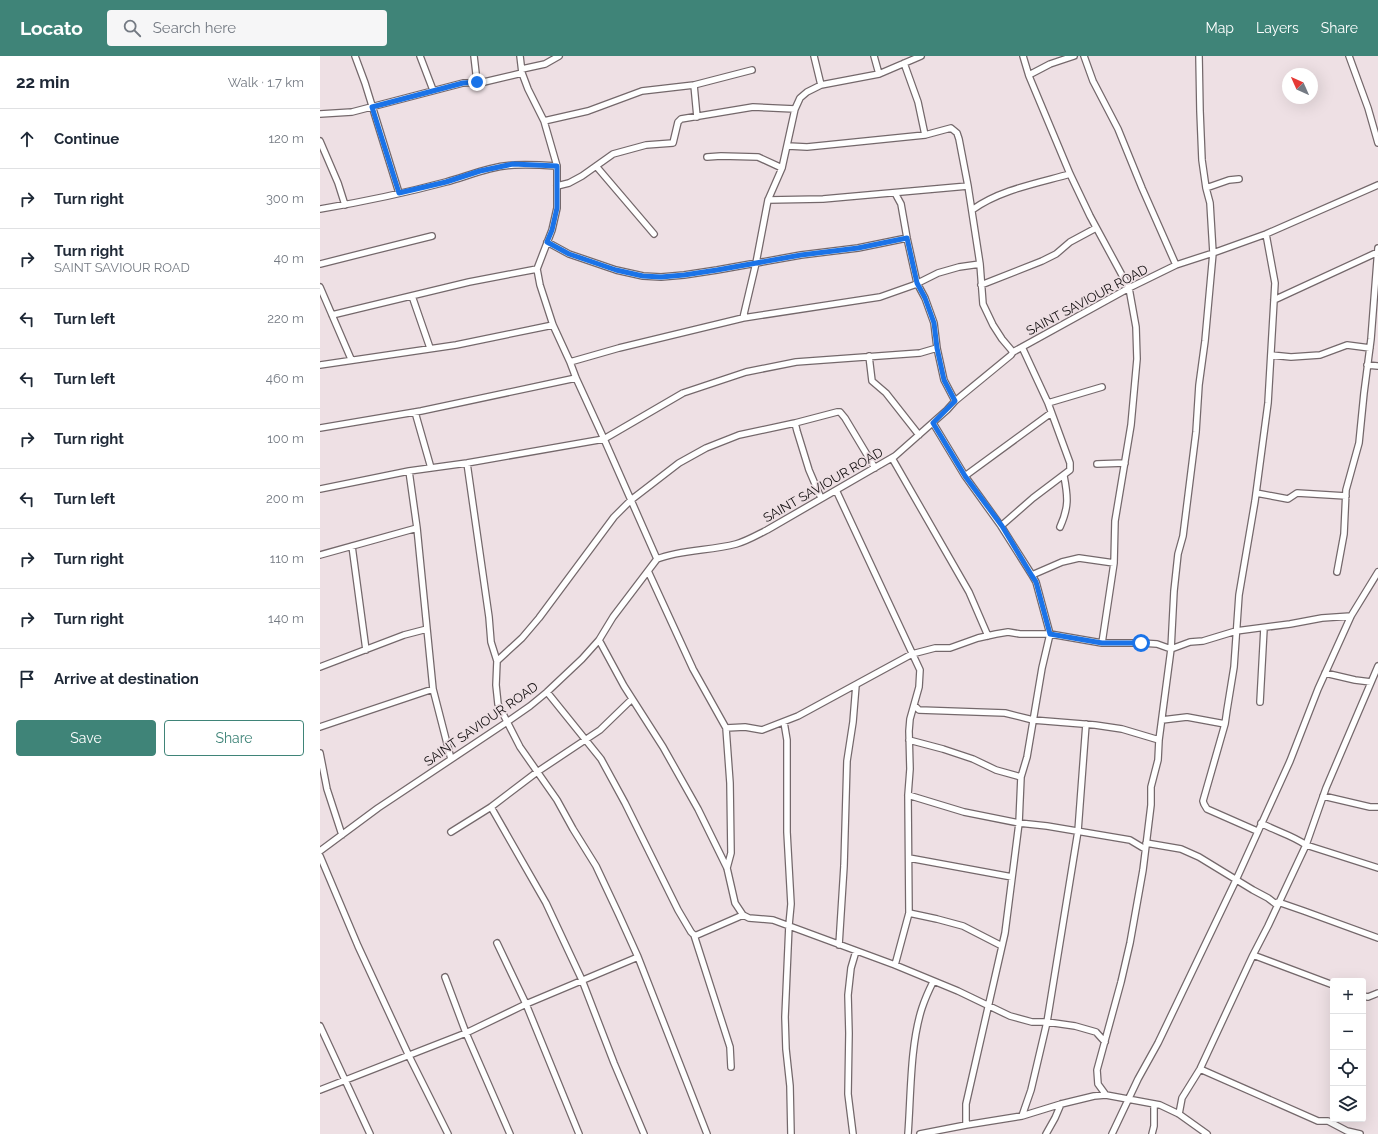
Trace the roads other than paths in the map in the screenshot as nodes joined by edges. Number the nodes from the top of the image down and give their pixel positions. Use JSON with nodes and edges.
{"nodes":[{"id":1,"x":355,"y":56,"type":"edge"},
{"id":2,"x":420,"y":56,"type":"edge"},
{"id":3,"x":474,"y":56,"type":"edge"},
{"id":4,"x":520,"y":56,"type":"edge"},
{"id":5,"x":559,"y":56,"type":"edge"},
{"id":6,"x":814,"y":56,"type":"edge"},
{"id":7,"x":874,"y":56,"type":"edge"},
{"id":8,"x":921,"y":56,"type":"edge"},
{"id":9,"x":1023,"y":56,"type":"edge"},
{"id":10,"x":1074,"y":56,"type":"edge"},
{"id":11,"x":1084,"y":56,"type":"edge"},
{"id":12,"x":1199,"y":56,"type":"edge"},
{"id":13,"x":1349,"y":56,"type":"edge"},
{"id":14,"x":904,"y":63,"type":"junction"},
{"id":15,"x":752,"y":70,"type":"dead end"},
{"id":16,"x":522,"y":71,"type":"junction"},
{"id":17,"x":879,"y":74,"type":"junction"},
{"id":18,"x":1029,"y":75,"type":"junction"},
{"id":19,"x":477,"y":82,"type":"junction"},
{"id":20,"x":694,"y":85,"type":"junction"},
{"id":21,"x":821,"y":85,"type":"junction"},
{"id":22,"x":433,"y":90,"type":"junction"},
{"id":23,"x":372,"y":107,"type":"junction"},
{"id":24,"x":796,"y":109,"type":"junction"},
{"id":25,"x":320,"y":114,"type":"edge"},
{"id":26,"x":697,"y":116,"type":"junction"},
{"id":27,"x":544,"y":121,"type":"junction"},
{"id":28,"x":925,"y":135,"type":"junction"},
{"id":29,"x":320,"y":141,"type":"edge"},
{"id":30,"x":1378,"y":143,"type":"edge"},
{"id":31,"x":788,"y":146,"type":"junction"},
{"id":32,"x":707,"y":157,"type":"dead end"},
{"id":33,"x":557,"y":166,"type":"junction"},
{"id":34,"x":596,"y":166,"type":"junction"},
{"id":35,"x":782,"y":168,"type":"junction"},
{"id":36,"x":1070,"y":174,"type":"junction"},
{"id":37,"x":1239,"y":179,"type":"dead end"},
{"id":38,"x":1378,"y":185,"type":"edge"},
{"id":39,"x":557,"y":186,"type":"junction"},
{"id":40,"x":968,"y":186,"type":"junction"},
{"id":41,"x":1206,"y":188,"type":"junction"},
{"id":42,"x":399,"y":193,"type":"junction"},
{"id":43,"x":895,"y":193,"type":"junction"},
{"id":44,"x":768,"y":200,"type":"junction"},
{"id":45,"x":345,"y":205,"type":"junction"},
{"id":46,"x":320,"y":209,"type":"edge"},
{"id":47,"x":972,"y":210,"type":"junction"},
{"id":48,"x":1096,"y":228,"type":"junction"},
{"id":49,"x":654,"y":234,"type":"dead end"},
{"id":50,"x":1266,"y":234,"type":"junction"},
{"id":51,"x":432,"y":236,"type":"dead end"},
{"id":52,"x":907,"y":238,"type":"junction"},
{"id":53,"x":547,"y":242,"type":"junction"},
{"id":54,"x":1378,"y":248,"type":"edge"},
{"id":55,"x":1378,"y":252,"type":"edge"},
{"id":56,"x":1213,"y":254,"type":"junction"},
{"id":57,"x":756,"y":263,"type":"junction"},
{"id":58,"x":320,"y":264,"type":"edge"},
{"id":59,"x":980,"y":264,"type":"junction"},
{"id":60,"x":1176,"y":265,"type":"junction"},
{"id":61,"x":537,"y":269,"type":"junction"},
{"id":62,"x":917,"y":283,"type":"junction"},
{"id":63,"x":982,"y":285,"type":"junction"},
{"id":64,"x":320,"y":287,"type":"edge"},
{"id":65,"x":1129,"y":288,"type":"junction"},
{"id":66,"x":412,"y":296,"type":"junction"},
{"id":67,"x":1274,"y":300,"type":"junction"},
{"id":68,"x":332,"y":315,"type":"junction"},
{"id":69,"x":743,"y":318,"type":"junction"},
{"id":70,"x":552,"y":325,"type":"junction"},
{"id":71,"x":1022,"y":347,"type":"junction"},
{"id":72,"x":430,"y":348,"type":"junction"},
{"id":73,"x":937,"y":348,"type":"junction"},
{"id":74,"x":1370,"y":348,"type":"junction"},
{"id":75,"x":1013,"y":352,"type":"junction"},
{"id":76,"x":1271,"y":355,"type":"junction"},
{"id":77,"x":869,"y":356,"type":"junction"},
{"id":78,"x":351,"y":360,"type":"junction"},
{"id":79,"x":570,"y":362,"type":"junction"},
{"id":80,"x":320,"y":365,"type":"edge"},
{"id":81,"x":1367,"y":365,"type":"junction"},
{"id":82,"x":1378,"y":366,"type":"edge"},
{"id":83,"x":576,"y":378,"type":"junction"},
{"id":84,"x":1102,"y":387,"type":"dead end"},
{"id":85,"x":955,"y":401,"type":"junction"},
{"id":86,"x":1048,"y":403,"type":"junction"},
{"id":87,"x":415,"y":412,"type":"junction"},
{"id":88,"x":1051,"y":413,"type":"junction"},
{"id":89,"x":795,"y":423,"type":"junction"},
{"id":90,"x":933,"y":423,"type":"junction"},
{"id":91,"x":320,"y":428,"type":"edge"},
{"id":92,"x":919,"y":435,"type":"junction"},
{"id":93,"x":604,"y":439,"type":"junction"},
{"id":94,"x":892,"y":458,"type":"junction"},
{"id":95,"x":467,"y":463,"type":"junction"},
{"id":96,"x":1096,"y":464,"type":"dead end"},
{"id":97,"x":1125,"y":464,"type":"junction"},
{"id":98,"x":431,"y":468,"type":"junction"},
{"id":99,"x":875,"y":468,"type":"junction"},
{"id":100,"x":409,"y":471,"type":"junction"},
{"id":101,"x":965,"y":476,"type":"junction"},
{"id":102,"x":1064,"y":476,"type":"junction"},
{"id":103,"x":320,"y":489,"type":"edge"},
{"id":104,"x":836,"y":490,"type":"junction"},
{"id":105,"x":1256,"y":493,"type":"junction"},
{"id":106,"x":1346,"y":496,"type":"junction"},
{"id":107,"x":821,"y":498,"type":"junction"},
{"id":108,"x":631,"y":500,"type":"junction"},
{"id":109,"x":1002,"y":526,"type":"junction"},
{"id":110,"x":1060,"y":527,"type":"dead end"},
{"id":111,"x":417,"y":528,"type":"junction"},
{"id":112,"x":352,"y":546,"type":"junction"},
{"id":113,"x":320,"y":555,"type":"edge"},
{"id":114,"x":657,"y":559,"type":"junction"},
{"id":115,"x":1114,"y":563,"type":"junction"},
{"id":116,"x":648,"y":571,"type":"junction"},
{"id":117,"x":1337,"y":572,"type":"dead end"},
{"id":118,"x":1378,"y":572,"type":"edge"},
{"id":119,"x":1032,"y":576,"type":"junction"},
{"id":120,"x":1372,"y":581,"type":"junction"},
{"id":121,"x":1378,"y":584,"type":"edge"},
{"id":122,"x":1351,"y":616,"type":"junction"},
{"id":123,"x":1264,"y":628,"type":"junction"},
{"id":124,"x":427,"y":629,"type":"junction"},
{"id":125,"x":1236,"y":631,"type":"junction"},
{"id":126,"x":1050,"y":634,"type":"junction"},
{"id":127,"x":988,"y":636,"type":"junction"},
{"id":128,"x":599,"y":640,"type":"junction"},
{"id":129,"x":1102,"y":643,"type":"junction"},
{"id":130,"x":1171,"y":649,"type":"junction"},
{"id":131,"x":366,"y":650,"type":"junction"},
{"id":132,"x":912,"y":654,"type":"junction"},
{"id":133,"x":497,"y":661,"type":"junction"},
{"id":134,"x":1378,"y":666,"type":"edge"},
{"id":135,"x":320,"y":668,"type":"edge"},
{"id":136,"x":1325,"y":673,"type":"junction"},
{"id":137,"x":1371,"y":682,"type":"junction"},
{"id":138,"x":856,"y":685,"type":"junction"},
{"id":139,"x":433,"y":689,"type":"junction"},
{"id":140,"x":547,"y":692,"type":"junction"},
{"id":141,"x":632,"y":699,"type":"junction"},
{"id":142,"x":1260,"y":702,"type":"dead end"},
{"id":143,"x":914,"y":705,"type":"junction"},
{"id":144,"x":1033,"y":720,"type":"junction"},
{"id":145,"x":1162,"y":720,"type":"junction"},
{"id":146,"x":507,"y":722,"type":"junction"},
{"id":147,"x":784,"y":722,"type":"junction"},
{"id":148,"x":1086,"y":724,"type":"junction"},
{"id":149,"x":1225,"y":724,"type":"junction"},
{"id":150,"x":320,"y":727,"type":"edge"},
{"id":151,"x":726,"y":728,"type":"junction"},
{"id":152,"x":586,"y":740,"type":"junction"},
{"id":153,"x":909,"y":740,"type":"junction"},
{"id":154,"x":1159,"y":740,"type":"junction"},
{"id":155,"x":320,"y":752,"type":"edge"},
{"id":156,"x":451,"y":759,"type":"junction"},
{"id":157,"x":537,"y":772,"type":"junction"},
{"id":158,"x":1021,"y":777,"type":"junction"},
{"id":159,"x":908,"y":795,"type":"junction"},
{"id":160,"x":1323,"y":796,"type":"junction"},
{"id":161,"x":491,"y":807,"type":"junction"},
{"id":162,"x":1378,"y":807,"type":"edge"},
{"id":163,"x":1019,"y":823,"type":"junction"},
{"id":164,"x":1261,"y":823,"type":"junction"},
{"id":165,"x":1078,"y":831,"type":"junction"},
{"id":166,"x":1257,"y":831,"type":"junction"},
{"id":167,"x":451,"y":832,"type":"dead end"},
{"id":168,"x":342,"y":835,"type":"junction"},
{"id":169,"x":1306,"y":844,"type":"junction"},
{"id":170,"x":1145,"y":846,"type":"junction"},
{"id":171,"x":320,"y":851,"type":"edge"},
{"id":172,"x":320,"y":856,"type":"edge"},
{"id":173,"x":909,"y":858,"type":"junction"},
{"id":174,"x":727,"y":868,"type":"junction"},
{"id":175,"x":1378,"y":868,"type":"edge"},
{"id":176,"x":1012,"y":876,"type":"junction"},
{"id":177,"x":1236,"y":880,"type":"junction"},
{"id":178,"x":1278,"y":904,"type":"junction"},
{"id":179,"x":909,"y":913,"type":"junction"},
{"id":180,"x":743,"y":915,"type":"junction"},
{"id":181,"x":789,"y":925,"type":"junction"},
{"id":182,"x":694,"y":935,"type":"junction"},
{"id":183,"x":1378,"y":938,"type":"edge"},
{"id":184,"x":497,"y":943,"type":"dead end"},
{"id":185,"x":839,"y":945,"type":"junction"},
{"id":186,"x":1002,"y":946,"type":"junction"},
{"id":187,"x":856,"y":951,"type":"junction"},
{"id":188,"x":1253,"y":955,"type":"junction"},
{"id":189,"x":638,"y":957,"type":"junction"},
{"id":190,"x":895,"y":965,"type":"junction"},
{"id":191,"x":445,"y":977,"type":"dead end"},
{"id":192,"x":582,"y":980,"type":"junction"},
{"id":193,"x":933,"y":982,"type":"junction"},
{"id":194,"x":1330,"y":984,"type":"edge"},
{"id":195,"x":1378,"y":993,"type":"edge"},
{"id":196,"x":1366,"y":997,"type":"edge"},
{"id":197,"x":526,"y":1004,"type":"junction"},
{"id":198,"x":988,"y":1007,"type":"junction"},
{"id":199,"x":1047,"y":1022,"type":"junction"},
{"id":200,"x":320,"y":1026,"type":"edge"},
{"id":201,"x":466,"y":1033,"type":"junction"},
{"id":202,"x":322,"y":1035,"type":"edge"},
{"id":203,"x":1105,"y":1042,"type":"junction"},
{"id":204,"x":409,"y":1056,"type":"junction"},
{"id":205,"x":731,"y":1067,"type":"dead end"},
{"id":206,"x":1200,"y":1069,"type":"junction"},
{"id":207,"x":346,"y":1080,"type":"junction"},
{"id":208,"x":1098,"y":1084,"type":"junction"},
{"id":209,"x":320,"y":1090,"type":"edge"},
{"id":210,"x":1106,"y":1095,"type":"junction"},
{"id":211,"x":1094,"y":1096,"type":"junction"},
{"id":212,"x":1129,"y":1100,"type":"junction"},
{"id":213,"x":1061,"y":1104,"type":"junction"},
{"id":214,"x":1154,"y":1104,"type":"junction"},
{"id":215,"x":1044,"y":1109,"type":"junction"},
{"id":216,"x":1179,"y":1114,"type":"junction"},
{"id":217,"x":1022,"y":1116,"type":"junction"},
{"id":218,"x":1055,"y":1118,"type":"junction"},
{"id":219,"x":966,"y":1125,"type":"junction"},
{"id":220,"x":447,"y":1132,"type":"edge"},
{"id":221,"x":370,"y":1134,"type":"edge"},
{"id":222,"x":440,"y":1134,"type":"edge"},
{"id":223,"x":510,"y":1134,"type":"edge"},
{"id":224,"x":578,"y":1134,"type":"edge"},
{"id":225,"x":644,"y":1134,"type":"edge"},
{"id":226,"x":707,"y":1134,"type":"edge"},
{"id":227,"x":791,"y":1134,"type":"edge"},
{"id":228,"x":853,"y":1134,"type":"edge"},
{"id":229,"x":908,"y":1134,"type":"edge"},
{"id":230,"x":920,"y":1134,"type":"edge"},
{"id":231,"x":1046,"y":1134,"type":"edge"},
{"id":232,"x":1112,"y":1134,"type":"edge"},
{"id":233,"x":1152,"y":1134,"type":"edge"},
{"id":234,"x":1207,"y":1134,"type":"edge"},
{"id":235,"x":1360,"y":1134,"type":"edge"}],
"edges":[{"from":1,"to":23,"type":"street"},
{"from":2,"to":22,"type":"street"},
{"from":3,"to":19,"type":"street"},
{"from":4,"to":16,"type":"street"},
{"from":5,"to":16,"type":"street"},
{"from":6,"to":21,"type":"street"},
{"from":7,"to":17,"type":"street"},
{"from":8,"to":14,"type":"street"},
{"from":9,"to":18,"type":"street"},
{"from":10,"to":18,"type":"street"},
{"from":11,"to":60,"type":"street"},
{"from":12,"to":41,"type":"street"},
{"from":13,"to":30,"type":"street"},
{"from":14,"to":17,"type":"street"},
{"from":14,"to":28,"type":"street"},
{"from":15,"to":20,"type":"street"},
{"from":16,"to":19,"type":"street"},
{"from":16,"to":27,"type":"street"},
{"from":17,"to":21,"type":"street"},
{"from":18,"to":36,"type":"street"},
{"from":19,"to":22,"type":"street"},
{"from":20,"to":26,"type":"street"},
{"from":20,"to":27,"type":"street"},
{"from":21,"to":24,"type":"street"},
{"from":22,"to":23,"type":"street"},
{"from":23,"to":25,"type":"street"},
{"from":23,"to":42,"type":"street"},
{"from":24,"to":26,"type":"street"},
{"from":24,"to":31,"type":"street"},
{"from":26,"to":34,"type":"street"},
{"from":27,"to":33,"type":"street"},
{"from":28,"to":31,"type":"street"},
{"from":28,"to":40,"type":"street"},
{"from":29,"to":45,"type":"street"},
{"from":31,"to":35,"type":"street"},
{"from":32,"to":35,"type":"street"},
{"from":33,"to":39,"type":"street"},
{"from":33,"to":42,"type":"street"},
{"from":34,"to":39,"type":"street"},
{"from":34,"to":49,"type":"street"},
{"from":35,"to":44,"type":"street"},
{"from":36,"to":47,"type":"street"},
{"from":36,"to":48,"type":"street"},
{"from":37,"to":41,"type":"street"},
{"from":38,"to":50,"type":"street","name":"SAINT SAVIOUR ROAD"},
{"from":39,"to":53,"type":"street"},
{"from":40,"to":43,"type":"street"},
{"from":40,"to":47,"type":"street"},
{"from":41,"to":56,"type":"street"},
{"from":42,"to":45,"type":"street"},
{"from":43,"to":44,"type":"street"},
{"from":43,"to":52,"type":"street"},
{"from":44,"to":57,"type":"street"},
{"from":45,"to":46,"type":"street"},
{"from":47,"to":59,"type":"street"},
{"from":48,"to":63,"type":"street"},
{"from":48,"to":65,"type":"street"},
{"from":50,"to":56,"type":"street","name":"SAINT SAVIOUR ROAD"},
{"from":50,"to":67,"type":"street"},
{"from":51,"to":58,"type":"street"},
{"from":52,"to":57,"type":"street"},
{"from":52,"to":62,"type":"street"},
{"from":53,"to":57,"type":"street"},
{"from":53,"to":61,"type":"street"},
{"from":54,"to":55,"type":"street"},
{"from":55,"to":67,"type":"street"},
{"from":55,"to":74,"type":"street"},
{"from":56,"to":60,"type":"street","name":"SAINT SAVIOUR ROAD"},
{"from":56,"to":130,"type":"street"},
{"from":57,"to":69,"type":"street"},
{"from":59,"to":62,"type":"street"},
{"from":59,"to":63,"type":"street"},
{"from":60,"to":65,"type":"street","name":"SAINT SAVIOUR ROAD"},
{"from":61,"to":66,"type":"street"},
{"from":61,"to":70,"type":"street"},
{"from":62,"to":69,"type":"street"},
{"from":62,"to":73,"type":"street"},
{"from":63,"to":75,"type":"street"},
{"from":64,"to":68,"type":"street"},
{"from":65,"to":71,"type":"street","name":"SAINT SAVIOUR ROAD"},
{"from":65,"to":97,"type":"street"},
{"from":66,"to":68,"type":"street"},
{"from":66,"to":72,"type":"street"},
{"from":67,"to":76,"type":"street"},
{"from":68,"to":78,"type":"street"},
{"from":69,"to":79,"type":"street"},
{"from":70,"to":72,"type":"street"},
{"from":70,"to":79,"type":"street"},
{"from":71,"to":75,"type":"street","name":"SAINT SAVIOUR ROAD"},
{"from":71,"to":86,"type":"street"},
{"from":72,"to":78,"type":"street"},
{"from":73,"to":77,"type":"street"},
{"from":73,"to":85,"type":"street"},
{"from":74,"to":76,"type":"street"},
{"from":74,"to":81,"type":"street"},
{"from":75,"to":85,"type":"street","name":"SAINT SAVIOUR ROAD"},
{"from":76,"to":105,"type":"street"},
{"from":77,"to":92,"type":"street"},
{"from":77,"to":93,"type":"street"},
{"from":78,"to":80,"type":"street"},
{"from":79,"to":83,"type":"street"},
{"from":81,"to":82,"type":"street"},
{"from":81,"to":106,"type":"street"},
{"from":83,"to":87,"type":"street"},
{"from":83,"to":93,"type":"street"},
{"from":84,"to":86,"type":"street"},
{"from":85,"to":90,"type":"street","name":"SAINT SAVIOUR ROAD"},
{"from":86,"to":88,"type":"street"},
{"from":87,"to":91,"type":"street"},
{"from":87,"to":98,"type":"street"},
{"from":88,"to":101,"type":"street"},
{"from":88,"to":102,"type":"street"},
{"from":89,"to":99,"type":"street"},
{"from":89,"to":107,"type":"street"},
{"from":89,"to":108,"type":"street"},
{"from":90,"to":92,"type":"street","name":"SAINT SAVIOUR ROAD"},
{"from":90,"to":101,"type":"street"},
{"from":92,"to":94,"type":"street","name":"SAINT SAVIOUR ROAD"},
{"from":93,"to":95,"type":"street"},
{"from":93,"to":108,"type":"street"},
{"from":94,"to":99,"type":"street","name":"SAINT SAVIOUR ROAD"},
{"from":94,"to":127,"type":"street"},
{"from":95,"to":98,"type":"street"},
{"from":95,"to":133,"type":"street"},
{"from":96,"to":97,"type":"street"},
{"from":97,"to":115,"type":"street"},
{"from":98,"to":100,"type":"street"},
{"from":99,"to":104,"type":"street","name":"SAINT SAVIOUR ROAD"},
{"from":100,"to":103,"type":"street"},
{"from":100,"to":111,"type":"street"},
{"from":101,"to":109,"type":"street"},
{"from":102,"to":109,"type":"street"},
{"from":102,"to":110,"type":"street"},
{"from":104,"to":107,"type":"street","name":"SAINT SAVIOUR ROAD"},
{"from":104,"to":132,"type":"street"},
{"from":105,"to":106,"type":"street"},
{"from":105,"to":125,"type":"street"},
{"from":106,"to":117,"type":"street"},
{"from":107,"to":114,"type":"street","name":"SAINT SAVIOUR ROAD"},
{"from":108,"to":114,"type":"street"},
{"from":108,"to":133,"type":"street"},
{"from":109,"to":119,"type":"street"},
{"from":111,"to":112,"type":"street"},
{"from":111,"to":124,"type":"street"},
{"from":112,"to":113,"type":"street"},
{"from":112,"to":131,"type":"street"},
{"from":114,"to":116,"type":"street","name":"SAINT SAVIOUR ROAD"},
{"from":115,"to":119,"type":"street"},
{"from":115,"to":129,"type":"street"},
{"from":116,"to":128,"type":"street","name":"SAINT SAVIOUR ROAD"},
{"from":116,"to":151,"type":"street"},
{"from":118,"to":120,"type":"street"},
{"from":119,"to":126,"type":"street"},
{"from":120,"to":121,"type":"street"},
{"from":120,"to":122,"type":"street"},
{"from":122,"to":123,"type":"street"},
{"from":122,"to":136,"type":"street"},
{"from":123,"to":125,"type":"street"},
{"from":123,"to":142,"type":"street"},
{"from":124,"to":131,"type":"street"},
{"from":124,"to":139,"type":"street"},
{"from":125,"to":130,"type":"street"},
{"from":125,"to":149,"type":"street"},
{"from":126,"to":127,"type":"street"},
{"from":126,"to":129,"type":"street"},
{"from":126,"to":144,"type":"street"},
{"from":127,"to":132,"type":"street"},
{"from":128,"to":140,"type":"street","name":"SAINT SAVIOUR ROAD"},
{"from":128,"to":141,"type":"street"},
{"from":129,"to":130,"type":"street"},
{"from":130,"to":145,"type":"street"},
{"from":131,"to":135,"type":"street"},
{"from":132,"to":138,"type":"street"},
{"from":132,"to":143,"type":"street"},
{"from":133,"to":146,"type":"street"},
{"from":134,"to":137,"type":"street"},
{"from":136,"to":137,"type":"street"},
{"from":136,"to":164,"type":"street"},
{"from":137,"to":160,"type":"street"},
{"from":138,"to":147,"type":"street"},
{"from":138,"to":185,"type":"street"},
{"from":139,"to":150,"type":"street"},
{"from":139,"to":156,"type":"street"},
{"from":140,"to":146,"type":"street","name":"SAINT SAVIOUR ROAD"},
{"from":140,"to":152,"type":"street"},
{"from":141,"to":152,"type":"street"},
{"from":141,"to":174,"type":"street"},
{"from":143,"to":144,"type":"street"},
{"from":143,"to":153,"type":"street"},
{"from":144,"to":148,"type":"street"},
{"from":144,"to":158,"type":"street"},
{"from":145,"to":149,"type":"street"},
{"from":145,"to":154,"type":"street"},
{"from":146,"to":156,"type":"street","name":"SAINT SAVIOUR ROAD"},
{"from":146,"to":157,"type":"street"},
{"from":147,"to":151,"type":"street"},
{"from":147,"to":181,"type":"street"},
{"from":148,"to":154,"type":"street"},
{"from":148,"to":165,"type":"street"},
{"from":149,"to":166,"type":"street"},
{"from":151,"to":174,"type":"street"},
{"from":152,"to":157,"type":"street"},
{"from":152,"to":182,"type":"street"},
{"from":153,"to":158,"type":"street"},
{"from":153,"to":159,"type":"street"},
{"from":154,"to":170,"type":"street"},
{"from":155,"to":168,"type":"street"},
{"from":156,"to":168,"type":"street","name":"SAINT SAVIOUR ROAD"},
{"from":157,"to":161,"type":"street"},
{"from":157,"to":189,"type":"street"},
{"from":158,"to":163,"type":"street"},
{"from":159,"to":163,"type":"street"},
{"from":159,"to":173,"type":"street"},
{"from":160,"to":162,"type":"street"},
{"from":160,"to":169,"type":"street"},
{"from":161,"to":167,"type":"street"},
{"from":161,"to":192,"type":"street"},
{"from":163,"to":165,"type":"street"},
{"from":163,"to":176,"type":"street"},
{"from":164,"to":166,"type":"street"},
{"from":164,"to":169,"type":"street"},
{"from":165,"to":170,"type":"street"},
{"from":165,"to":199,"type":"street"},
{"from":166,"to":177,"type":"street"},
{"from":168,"to":171,"type":"street","name":"SAINT SAVIOUR ROAD"},
{"from":169,"to":175,"type":"street"},
{"from":169,"to":178,"type":"street"},
{"from":170,"to":177,"type":"street"},
{"from":170,"to":203,"type":"street"},
{"from":172,"to":204,"type":"street"},
{"from":173,"to":176,"type":"street"},
{"from":173,"to":179,"type":"street"},
{"from":174,"to":180,"type":"street"},
{"from":176,"to":186,"type":"street"},
{"from":177,"to":178,"type":"street"},
{"from":177,"to":212,"type":"street"},
{"from":178,"to":183,"type":"street"},
{"from":178,"to":188,"type":"street"},
{"from":179,"to":186,"type":"street"},
{"from":179,"to":190,"type":"street"},
{"from":180,"to":181,"type":"street"},
{"from":180,"to":182,"type":"street"},
{"from":181,"to":185,"type":"street"},
{"from":181,"to":227,"type":"street"},
{"from":182,"to":205,"type":"street"},
{"from":184,"to":197,"type":"street"},
{"from":185,"to":187,"type":"street"},
{"from":186,"to":198,"type":"street"},
{"from":187,"to":190,"type":"street"},
{"from":187,"to":228,"type":"street"},
{"from":188,"to":194,"type":"street"},
{"from":188,"to":206,"type":"street"},
{"from":189,"to":192,"type":"street"},
{"from":189,"to":226,"type":"street"},
{"from":190,"to":193,"type":"street"},
{"from":191,"to":201,"type":"street"},
{"from":192,"to":197,"type":"street"},
{"from":192,"to":225,"type":"street"},
{"from":193,"to":198,"type":"street"},
{"from":193,"to":229,"type":"street"},
{"from":195,"to":196,"type":"street"},
{"from":197,"to":201,"type":"street"},
{"from":197,"to":224,"type":"street"},
{"from":198,"to":199,"type":"street"},
{"from":198,"to":219,"type":"street"},
{"from":199,"to":203,"type":"street"},
{"from":199,"to":217,"type":"street"},
{"from":200,"to":202,"type":"street"},
{"from":201,"to":204,"type":"street"},
{"from":201,"to":223,"type":"street"},
{"from":202,"to":207,"type":"street"},
{"from":203,"to":208,"type":"street"},
{"from":204,"to":207,"type":"street"},
{"from":204,"to":220,"type":"street"},
{"from":206,"to":216,"type":"street"},
{"from":206,"to":235,"type":"street"},
{"from":207,"to":209,"type":"street"},
{"from":207,"to":221,"type":"street"},
{"from":208,"to":210,"type":"street"},
{"from":208,"to":211,"type":"street"},
{"from":210,"to":211,"type":"street"},
{"from":210,"to":212,"type":"street"},
{"from":211,"to":213,"type":"street"},
{"from":212,"to":214,"type":"street"},
{"from":212,"to":232,"type":"street"},
{"from":213,"to":215,"type":"street"},
{"from":213,"to":218,"type":"street"},
{"from":214,"to":216,"type":"street"},
{"from":214,"to":233,"type":"street"},
{"from":215,"to":217,"type":"street"},
{"from":215,"to":218,"type":"street"},
{"from":216,"to":234,"type":"street"},
{"from":217,"to":219,"type":"street"},
{"from":218,"to":231,"type":"street"},
{"from":219,"to":230,"type":"street"},
{"from":220,"to":222,"type":"street"}]}
